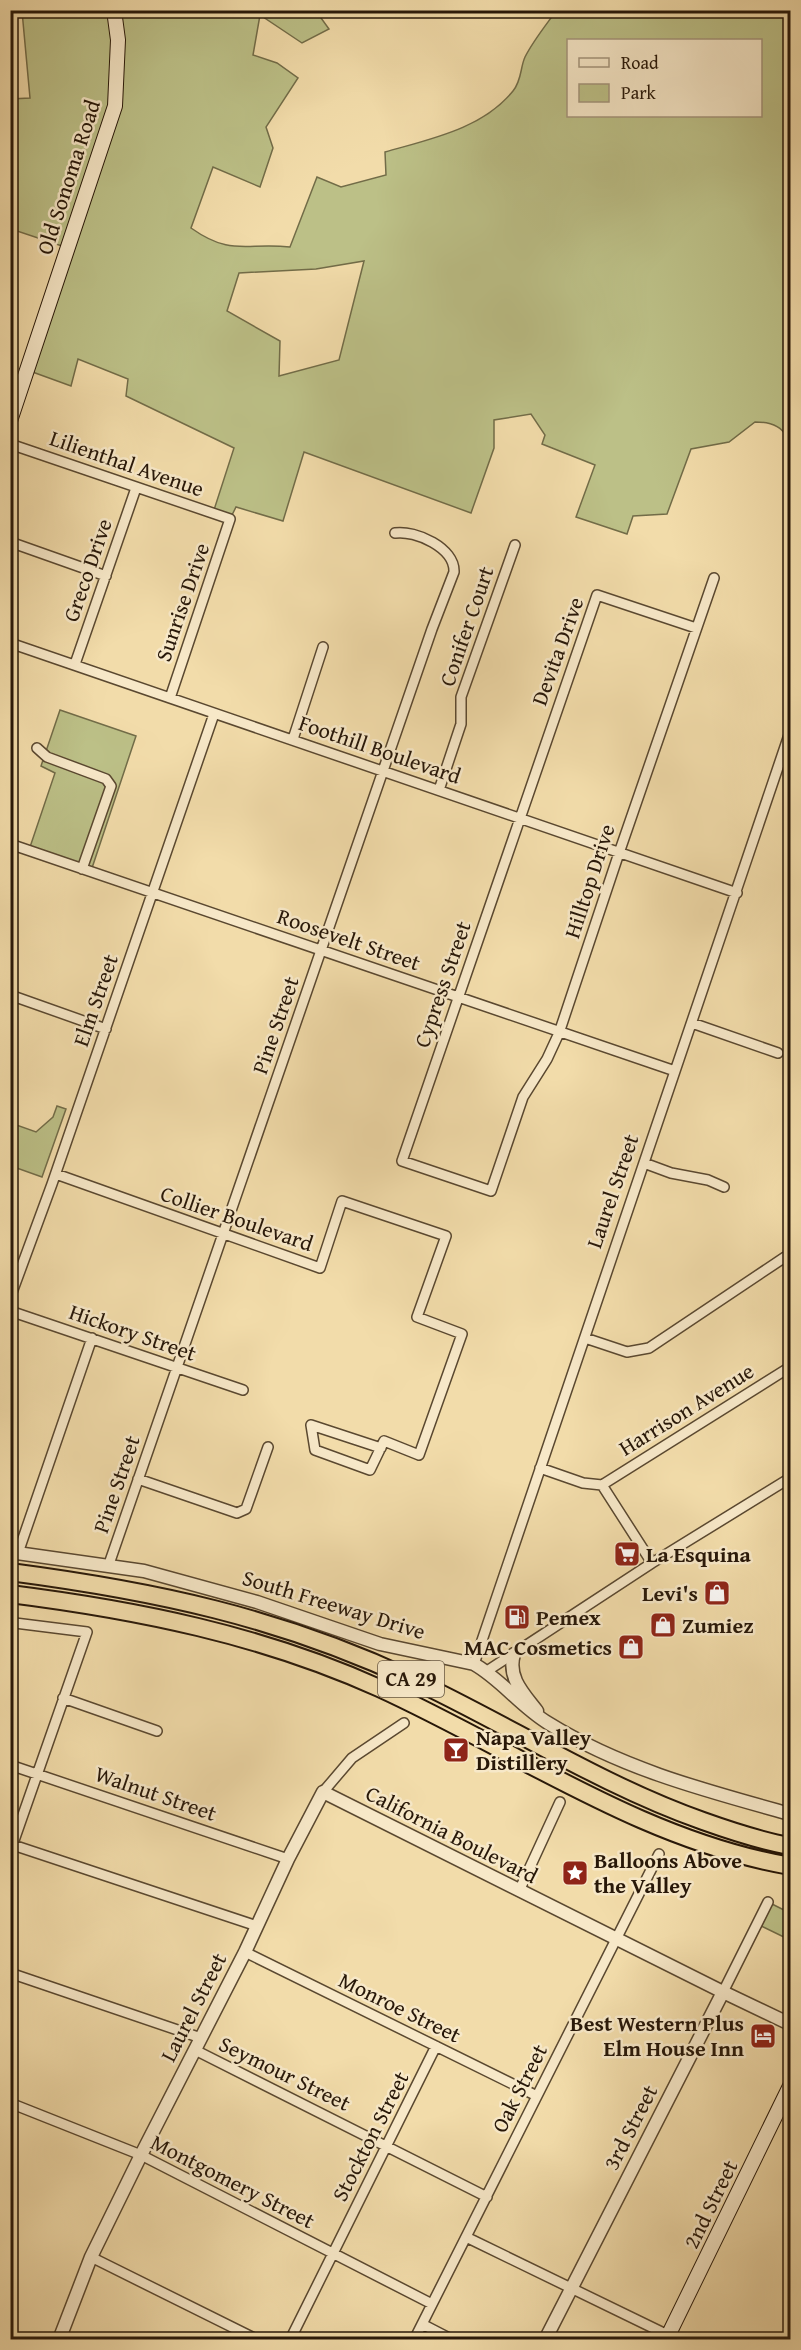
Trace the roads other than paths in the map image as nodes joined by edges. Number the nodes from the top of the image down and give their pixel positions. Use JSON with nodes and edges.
{"nodes":[{"id":1,"x":114,"y":10,"type":"edge"},
{"id":2,"x":10,"y":421,"type":"edge"},
{"id":3,"x":10,"y":444,"type":"edge"},
{"id":4,"x":136,"y":488,"type":"junction"},
{"id":5,"x":230,"y":519,"type":"joint"},
{"id":6,"x":395,"y":533,"type":"dead end"},
{"id":7,"x":10,"y":542,"type":"edge"},
{"id":8,"x":514,"y":545,"type":"dead end"},
{"id":9,"x":106,"y":576,"type":"junction"},
{"id":10,"x":714,"y":578,"type":"dead end"},
{"id":11,"x":696,"y":628,"type":"junction"},
{"id":12,"x":10,"y":643,"type":"edge"},
{"id":13,"x":323,"y":647,"type":"dead end"},
{"id":14,"x":75,"y":664,"type":"junction"},
{"id":15,"x":170,"y":698,"type":"junction"},
{"id":16,"x":214,"y":714,"type":"junction"},
{"id":17,"x":790,"y":734,"type":"edge"},
{"id":18,"x":293,"y":739,"type":"junction"},
{"id":19,"x":37,"y":748,"type":"dead end"},
{"id":20,"x":383,"y":771,"type":"junction"},
{"id":21,"x":439,"y":790,"type":"junction"},
{"id":22,"x":519,"y":818,"type":"junction"},
{"id":23,"x":10,"y":844,"type":"edge"},
{"id":24,"x":619,"y":853,"type":"junction"},
{"id":25,"x":82,"y":868,"type":"junction"},
{"id":26,"x":153,"y":893,"type":"junction"},
{"id":27,"x":737,"y":893,"type":"junction"},
{"id":28,"x":321,"y":950,"type":"junction"},
{"id":29,"x":10,"y":995,"type":"edge"},
{"id":30,"x":458,"y":997,"type":"junction"},
{"id":31,"x":692,"y":1023,"type":"junction"},
{"id":32,"x":106,"y":1029,"type":"junction"},
{"id":33,"x":559,"y":1034,"type":"junction"},
{"id":34,"x":778,"y":1053,"type":"dead end"},
{"id":35,"x":675,"y":1071,"type":"junction"},
{"id":36,"x":644,"y":1163,"type":"junction"},
{"id":37,"x":56,"y":1174,"type":"junction"},
{"id":38,"x":724,"y":1187,"type":"dead end"},
{"id":39,"x":490,"y":1191,"type":"joint"},
{"id":40,"x":222,"y":1235,"type":"junction"},
{"id":41,"x":790,"y":1254,"type":"edge"},
{"id":42,"x":10,"y":1298,"type":"edge"},
{"id":43,"x":10,"y":1311,"type":"edge"},
{"id":44,"x":92,"y":1338,"type":"junction"},
{"id":45,"x":585,"y":1338,"type":"junction"},
{"id":46,"x":790,"y":1366,"type":"edge"},
{"id":47,"x":177,"y":1367,"type":"junction"},
{"id":48,"x":243,"y":1390,"type":"dead end"},
{"id":49,"x":268,"y":1447,"type":"dead end"},
{"id":50,"x":381,"y":1448,"type":"junction"},
{"id":51,"x":540,"y":1468,"type":"junction"},
{"id":52,"x":790,"y":1478,"type":"edge"},
{"id":53,"x":138,"y":1479,"type":"junction"},
{"id":54,"x":602,"y":1485,"type":"junction"},
{"id":55,"x":14,"y":1552,"type":"edge"},
{"id":56,"x":652,"y":1563,"type":"junction"},
{"id":57,"x":109,"y":1564,"type":"junction"},
{"id":58,"x":10,"y":1572,"type":"edge"},
{"id":59,"x":10,"y":1594,"type":"edge"},
{"id":60,"x":15,"y":1623,"type":"dead end"},
{"id":61,"x":514,"y":1654,"type":"junction"},
{"id":62,"x":474,"y":1664,"type":"junction"},
{"id":63,"x":487,"y":1671,"type":"junction"},
{"id":64,"x":63,"y":1698,"type":"junction"},
{"id":65,"x":404,"y":1723,"type":"dead end"},
{"id":66,"x":548,"y":1723,"type":"junction"},
{"id":67,"x":157,"y":1731,"type":"dead end"},
{"id":68,"x":10,"y":1765,"type":"edge"},
{"id":69,"x":37,"y":1773,"type":"junction"},
{"id":70,"x":323,"y":1792,"type":"junction"},
{"id":71,"x":560,"y":1802,"type":"dead end"},
{"id":72,"x":790,"y":1814,"type":"edge"},
{"id":73,"x":14,"y":1827,"type":"edge"},
{"id":74,"x":661,"y":1829,"type":"junction"},
{"id":75,"x":790,"y":1846,"type":"edge"},
{"id":76,"x":12,"y":1848,"type":"edge"},
{"id":77,"x":659,"y":1854,"type":"dead end"},
{"id":78,"x":288,"y":1859,"type":"junction"},
{"id":79,"x":790,"y":1866,"type":"edge"},
{"id":80,"x":790,"y":1873,"type":"edge"},
{"id":81,"x":519,"y":1891,"type":"junction"},
{"id":82,"x":768,"y":1902,"type":"dead end"},
{"id":83,"x":257,"y":1926,"type":"junction"},
{"id":84,"x":616,"y":1939,"type":"junction"},
{"id":85,"x":245,"y":1952,"type":"junction"},
{"id":86,"x":10,"y":1973,"type":"edge"},
{"id":87,"x":723,"y":1992,"type":"junction"},
{"id":88,"x":790,"y":2024,"type":"edge"},
{"id":89,"x":201,"y":2038,"type":"junction"},
{"id":90,"x":436,"y":2046,"type":"junction"},
{"id":91,"x":195,"y":2050,"type":"junction"},
{"id":92,"x":790,"y":2086,"type":"edge"},
{"id":93,"x":537,"y":2096,"type":"junction"},
{"id":94,"x":10,"y":2103,"type":"edge"},
{"id":95,"x":387,"y":2145,"type":"junction"},
{"id":96,"x":141,"y":2155,"type":"junction"},
{"id":97,"x":487,"y":2196,"type":"junction"},
{"id":98,"x":466,"y":2237,"type":"junction"},
{"id":99,"x":332,"y":2254,"type":"junction"},
{"id":100,"x":91,"y":2257,"type":"junction"},
{"id":101,"x":571,"y":2288,"type":"junction"},
{"id":102,"x":432,"y":2304,"type":"junction"},
{"id":103,"x":422,"y":2324,"type":"junction"},
{"id":104,"x":671,"y":2338,"type":"edge"},
{"id":105,"x":59,"y":2340,"type":"edge"},
{"id":106,"x":258,"y":2340,"type":"edge"},
{"id":107,"x":290,"y":2340,"type":"edge"},
{"id":108,"x":414,"y":2340,"type":"edge"},
{"id":109,"x":453,"y":2340,"type":"edge"},
{"id":110,"x":545,"y":2340,"type":"edge"}],
"edges":[{"from":1,"to":2,"type":"main road","name":"Old Sonoma Road"},
{"from":3,"to":4,"type":"street","name":"Lilienthal Avenue"},
{"from":4,"to":5,"type":"street","name":"Lilienthal Avenue"},
{"from":4,"to":9,"type":"street","name":"Greco Drive"},
{"from":5,"to":15,"type":"street","name":"Sunrise Drive"},
{"from":6,"to":20,"type":"street","name":"Pine Street"},
{"from":7,"to":9,"type":"street"},
{"from":8,"to":21,"type":"street","name":"Conifer Court"},
{"from":9,"to":14,"type":"street","name":"Greco Drive"},
{"from":10,"to":11,"type":"street","name":"Hilltop Drive"},
{"from":11,"to":22,"type":"street","name":"Devita Drive"},
{"from":11,"to":24,"type":"street","name":"Hilltop Drive"},
{"from":12,"to":14,"type":"street","name":"Foothill Boulevard"},
{"from":13,"to":18,"type":"street"},
{"from":14,"to":15,"type":"street","name":"Foothill Boulevard"},
{"from":15,"to":16,"type":"street","name":"Foothill Boulevard"},
{"from":16,"to":18,"type":"street","name":"Foothill Boulevard"},
{"from":16,"to":26,"type":"street","name":"Elm Street"},
{"from":17,"to":27,"type":"street","name":"Laurel Street"},
{"from":18,"to":20,"type":"street","name":"Foothill Boulevard"},
{"from":19,"to":25,"type":"street"},
{"from":20,"to":21,"type":"street","name":"Foothill Boulevard"},
{"from":20,"to":28,"type":"street","name":"Pine Street"},
{"from":21,"to":22,"type":"street","name":"Foothill Boulevard"},
{"from":22,"to":24,"type":"street","name":"Foothill Boulevard"},
{"from":22,"to":30,"type":"street","name":"Cypress Street"},
{"from":23,"to":25,"type":"street","name":"Roosevelt Street"},
{"from":24,"to":27,"type":"street","name":"Foothill Boulevard"},
{"from":24,"to":33,"type":"street","name":"Hilltop Drive"},
{"from":25,"to":26,"type":"street","name":"Roosevelt Street"},
{"from":26,"to":28,"type":"street","name":"Roosevelt Street"},
{"from":26,"to":32,"type":"street","name":"Elm Street"},
{"from":27,"to":31,"type":"street","name":"Laurel Street"},
{"from":28,"to":30,"type":"street","name":"Roosevelt Street"},
{"from":28,"to":40,"type":"street","name":"Pine Street"},
{"from":29,"to":32,"type":"street"},
{"from":30,"to":33,"type":"street","name":"Roosevelt Street"},
{"from":30,"to":39,"type":"street","name":"Cypress Street"},
{"from":31,"to":34,"type":"street"},
{"from":31,"to":35,"type":"street","name":"Laurel Street"},
{"from":32,"to":37,"type":"street","name":"Elm Street"},
{"from":33,"to":35,"type":"street","name":"Roosevelt Street"},
{"from":33,"to":39,"type":"street","name":"Hilltop Drive"},
{"from":35,"to":36,"type":"street","name":"Laurel Street"},
{"from":36,"to":38,"type":"street"},
{"from":36,"to":45,"type":"street","name":"Laurel Street"},
{"from":37,"to":40,"type":"street","name":"Collier Boulevard"},
{"from":37,"to":42,"type":"street","name":"Elm Street"},
{"from":40,"to":47,"type":"street","name":"Pine Street"},
{"from":40,"to":50,"type":"street","name":"Collier Boulevard"},
{"from":41,"to":45,"type":"street"},
{"from":43,"to":44,"type":"street","name":"Hickory Street"},
{"from":44,"to":47,"type":"street","name":"Hickory Street"},
{"from":44,"to":55,"type":"street"},
{"from":45,"to":51,"type":"street","name":"Laurel Street"},
{"from":46,"to":54,"type":"street","name":"Harrison Avenue"},
{"from":47,"to":48,"type":"street","name":"Hickory Street"},
{"from":47,"to":53,"type":"street","name":"Pine Street"},
{"from":49,"to":53,"type":"street"},
{"from":50,"to":50,"type":"street","name":"Collier Boulevard"},
{"from":51,"to":54,"type":"street"},
{"from":51,"to":62,"type":"street","name":"Laurel Street"},
{"from":52,"to":56,"type":"street"},
{"from":53,"to":57,"type":"street","name":"Pine Street"},
{"from":54,"to":56,"type":"street"},
{"from":55,"to":57,"type":"street","name":"South Freeway Drive"},
{"from":56,"to":61,"type":"street"},
{"from":57,"to":62,"type":"street","name":"South Freeway Drive"},
{"from":58,"to":75,"type":"highway","number":"CA 29"},
{"from":59,"to":74,"type":"highway","number":"CA 29"},
{"from":60,"to":64,"type":"street"},
{"from":61,"to":63,"type":"street"},
{"from":61,"to":66,"type":"street"},
{"from":62,"to":63,"type":"street","name":"South Freeway Drive"},
{"from":63,"to":66,"type":"street","name":"South Freeway Drive"},
{"from":64,"to":67,"type":"street"},
{"from":64,"to":69,"type":"street"},
{"from":65,"to":70,"type":"street","name":"Laurel Street"},
{"from":66,"to":72,"type":"street","name":"South Freeway Drive"},
{"from":68,"to":69,"type":"street","name":"Walnut Street"},
{"from":69,"to":73,"type":"street"},
{"from":69,"to":78,"type":"street","name":"Walnut Street"},
{"from":70,"to":78,"type":"street","name":"Laurel Street"},
{"from":70,"to":81,"type":"street","name":"California Boulevard"},
{"from":71,"to":81,"type":"street"},
{"from":73,"to":76,"type":"street"},
{"from":74,"to":79,"type":"highway","number":"CA 29"},
{"from":74,"to":80,"type":"highway"},
{"from":76,"to":83,"type":"street"},
{"from":77,"to":84,"type":"street","name":"Oak Street"},
{"from":78,"to":83,"type":"street","name":"Laurel Street"},
{"from":81,"to":84,"type":"street","name":"California Boulevard"},
{"from":82,"to":87,"type":"street","name":"3rd Street"},
{"from":83,"to":85,"type":"street","name":"Laurel Street"},
{"from":84,"to":87,"type":"street","name":"California Boulevard"},
{"from":84,"to":93,"type":"street","name":"Oak Street"},
{"from":85,"to":89,"type":"street","name":"Laurel Street"},
{"from":85,"to":90,"type":"street","name":"Monroe Street"},
{"from":86,"to":89,"type":"street","name":"Seymour Street"},
{"from":87,"to":88,"type":"street","name":"California Boulevard"},
{"from":87,"to":101,"type":"street","name":"3rd Street"},
{"from":89,"to":91,"type":"street","name":"Laurel Street"},
{"from":90,"to":93,"type":"street","name":"Monroe Street"},
{"from":90,"to":95,"type":"street","name":"Stockton Street"},
{"from":91,"to":95,"type":"street","name":"Seymour Street"},
{"from":91,"to":96,"type":"street","name":"Laurel Street"},
{"from":92,"to":104,"type":"main road","name":"2nd Street"},
{"from":93,"to":97,"type":"street","name":"Oak Street"},
{"from":94,"to":96,"type":"street","name":"Montgomery Street"},
{"from":95,"to":97,"type":"street","name":"Seymour Street"},
{"from":95,"to":99,"type":"street","name":"Stockton Street"},
{"from":96,"to":99,"type":"street","name":"Montgomery Street"},
{"from":96,"to":100,"type":"street","name":"Laurel Street"},
{"from":97,"to":98,"type":"street","name":"Oak Street"},
{"from":98,"to":101,"type":"street"},
{"from":98,"to":102,"type":"street","name":"Oak Street"},
{"from":99,"to":102,"type":"street","name":"Montgomery Street"},
{"from":99,"to":107,"type":"street","name":"Stockton Street"},
{"from":100,"to":105,"type":"street","name":"Laurel Street"},
{"from":100,"to":106,"type":"street"},
{"from":101,"to":104,"type":"street"},
{"from":101,"to":110,"type":"street","name":"3rd Street"},
{"from":102,"to":103,"type":"street","name":"Oak Street"},
{"from":103,"to":108,"type":"street","name":"Oak Street"},
{"from":103,"to":109,"type":"street"}]}
